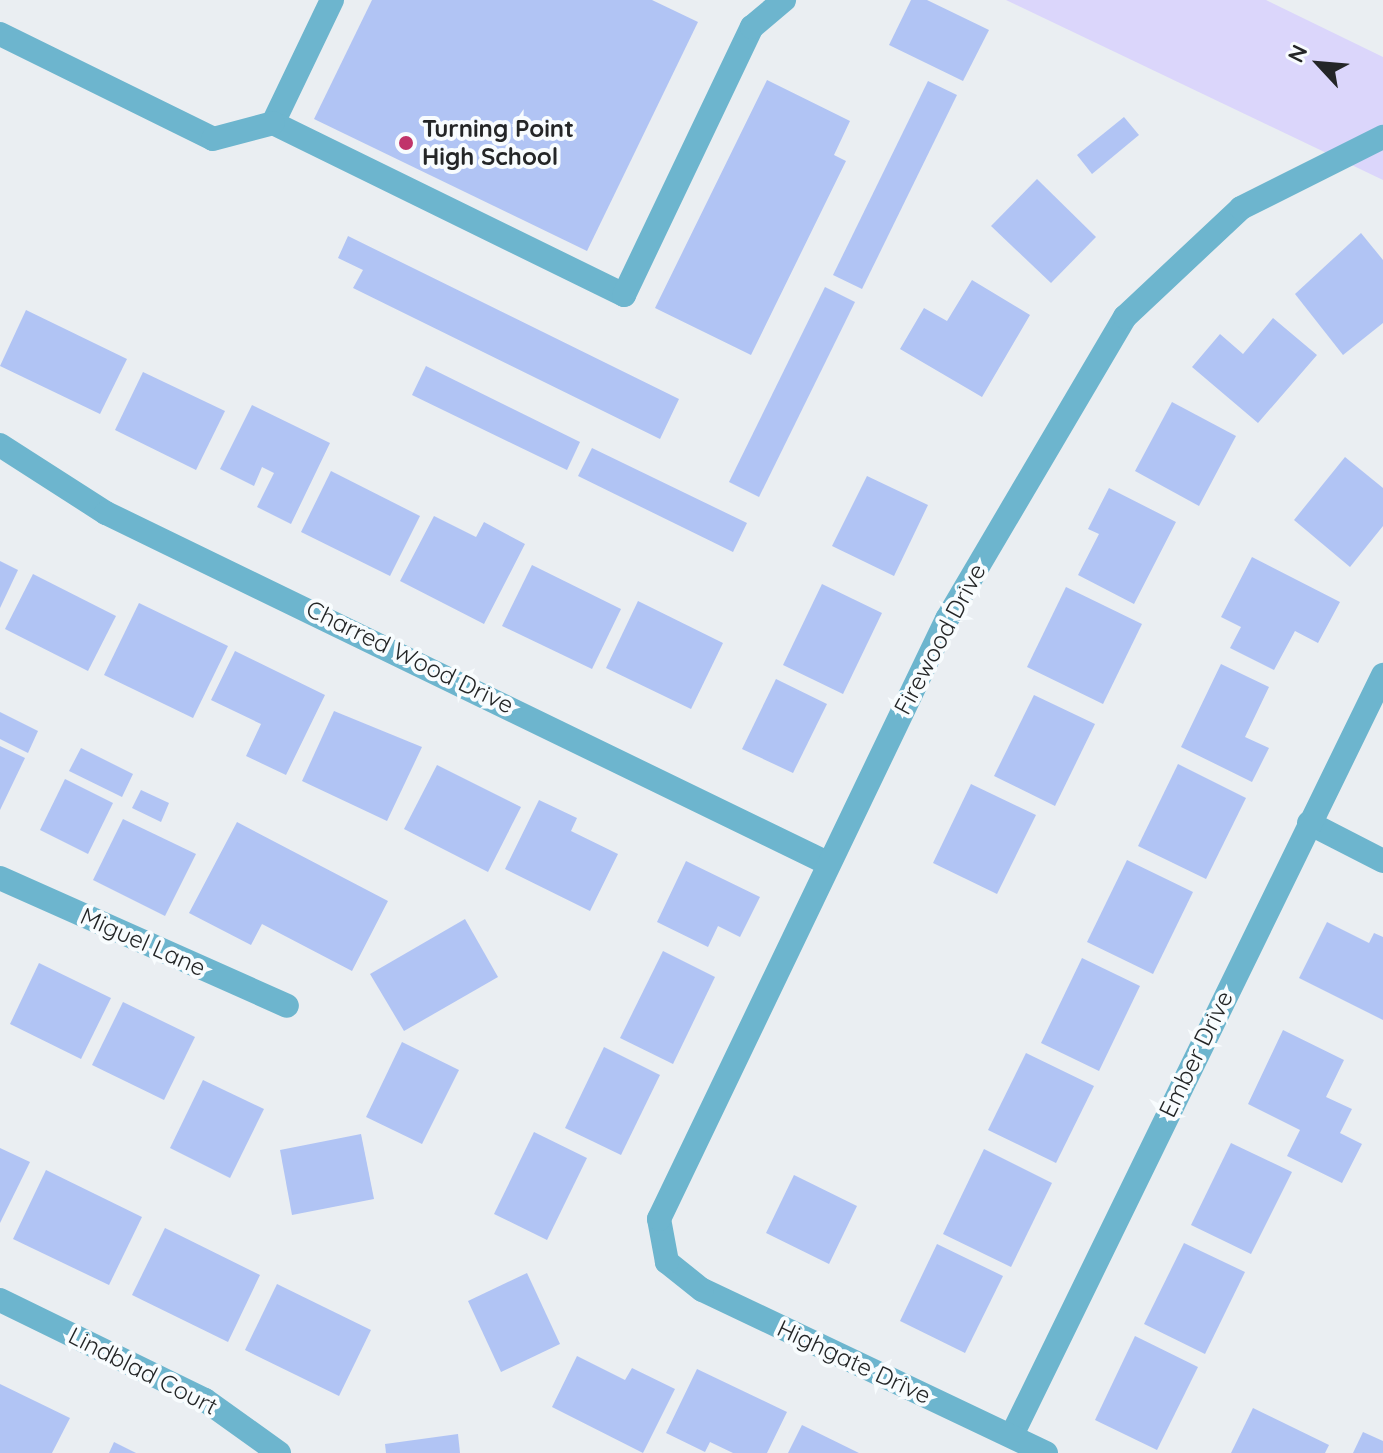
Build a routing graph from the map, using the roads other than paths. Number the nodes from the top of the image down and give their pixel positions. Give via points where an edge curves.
1 (332, 0) edge
2 (784, 0) edge
3 (0, 34) edge
4 (273, 123) junction
5 (1383, 137) edge
6 (0, 445) edge
7 (1383, 675) edge
8 (1309, 823) junction
9 (1383, 861) edge
10 (825, 862) junction
11 (1, 879) edge
12 (287, 1006) dead end
13 (667, 1262) joint
14 (0, 1300) edge
15 (1012, 1435) junction
16 (279, 1453) edge
17 (1046, 1453) edge

1 - 4 street
2 - 4 street via 752,27 624,295
3 - 4 street via 213,139
5 - 10 street, Firewood Drive via 1241,208 1125,317 947,619
6 - 10 street, Charred Wood Drive via 106,513
7 - 8 street, Ember Drive
8 - 9 street
8 - 15 street, Ember Drive
10 - 13 street, Firewood Drive via 765,1008 659,1219
11 - 12 street, Miguel Lane
13 - 15 street, Highgate Drive via 702,1290
14 - 16 street, Lindblad Court via 205,1400
15 - 17 street, Highgate Drive

